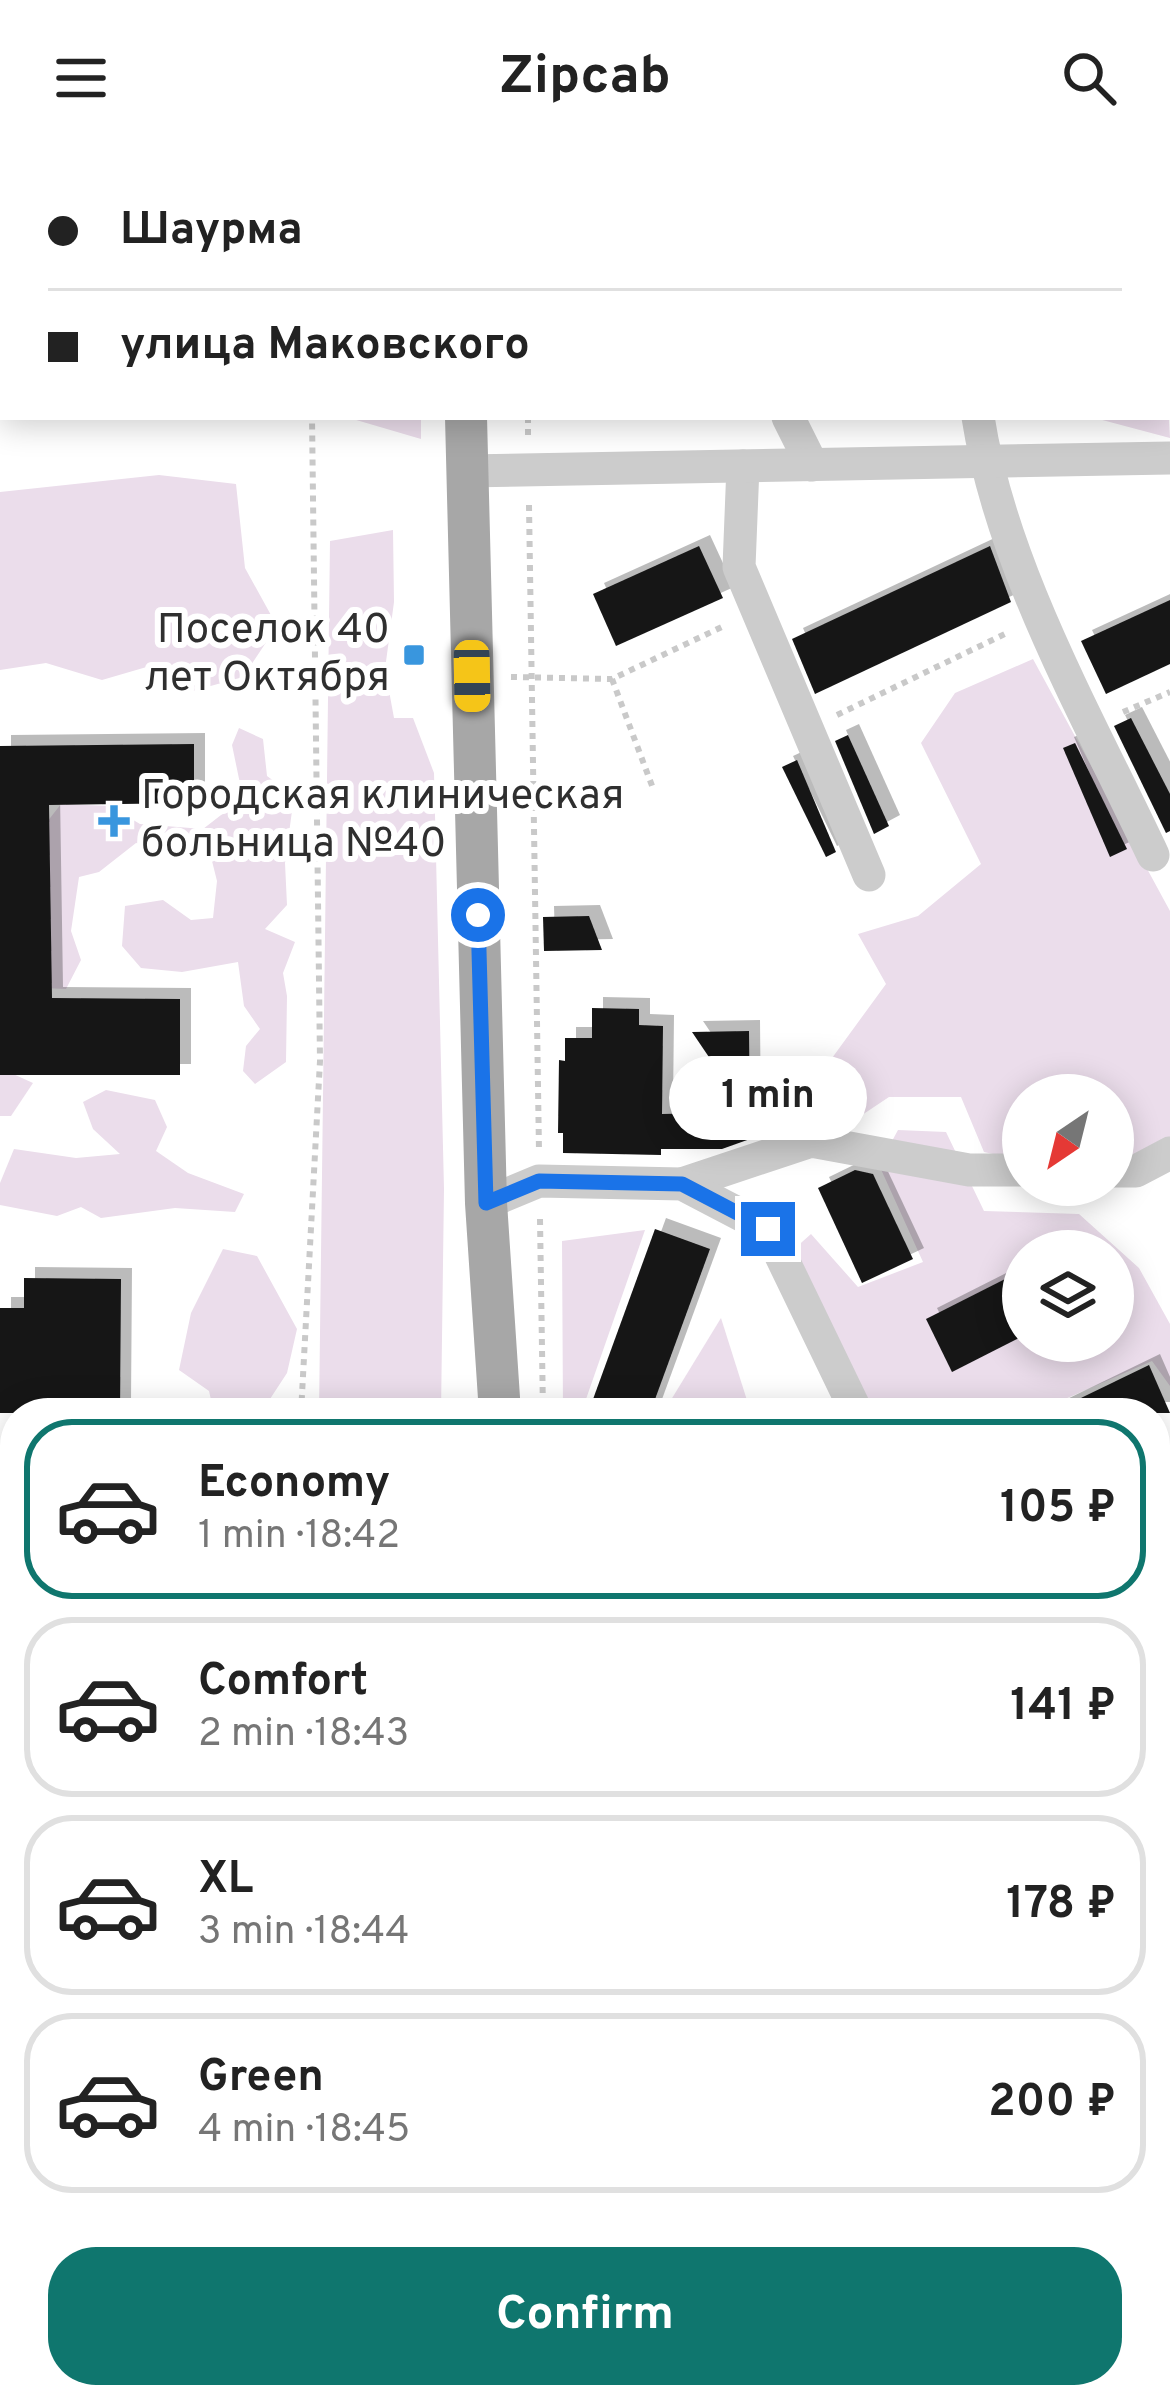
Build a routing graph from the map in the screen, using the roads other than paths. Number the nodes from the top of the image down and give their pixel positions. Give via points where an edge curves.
1 (466, 420) edge
2 (790, 420) edge
3 (978, 420) edge
4 (1170, 458) edge
5 (985, 461) junction
6 (812, 465) junction
7 (743, 466) junction
8 (466, 471) junction
9 (1154, 855) dead end
10 (869, 874) dead end
11 (1170, 1153) edge
12 (1002, 1171) edge
13 (1134, 1171) edge
14 (682, 1184) junction
15 (486, 1203) junction
16 (499, 1398) edge
17 (850, 1398) edge

1 - 8 main road
2 - 6 street
3 - 5 street
4 - 5 street
5 - 6 street
5 - 9 street via 1040,617
6 - 7 street
7 - 8 street
7 - 10 street via 739,567
8 - 15 main road
11 - 13 street
12 - 14 street via 812,1142
14 - 15 street via 539,1181
14 - 17 street via 768,1229
15 - 16 main road

